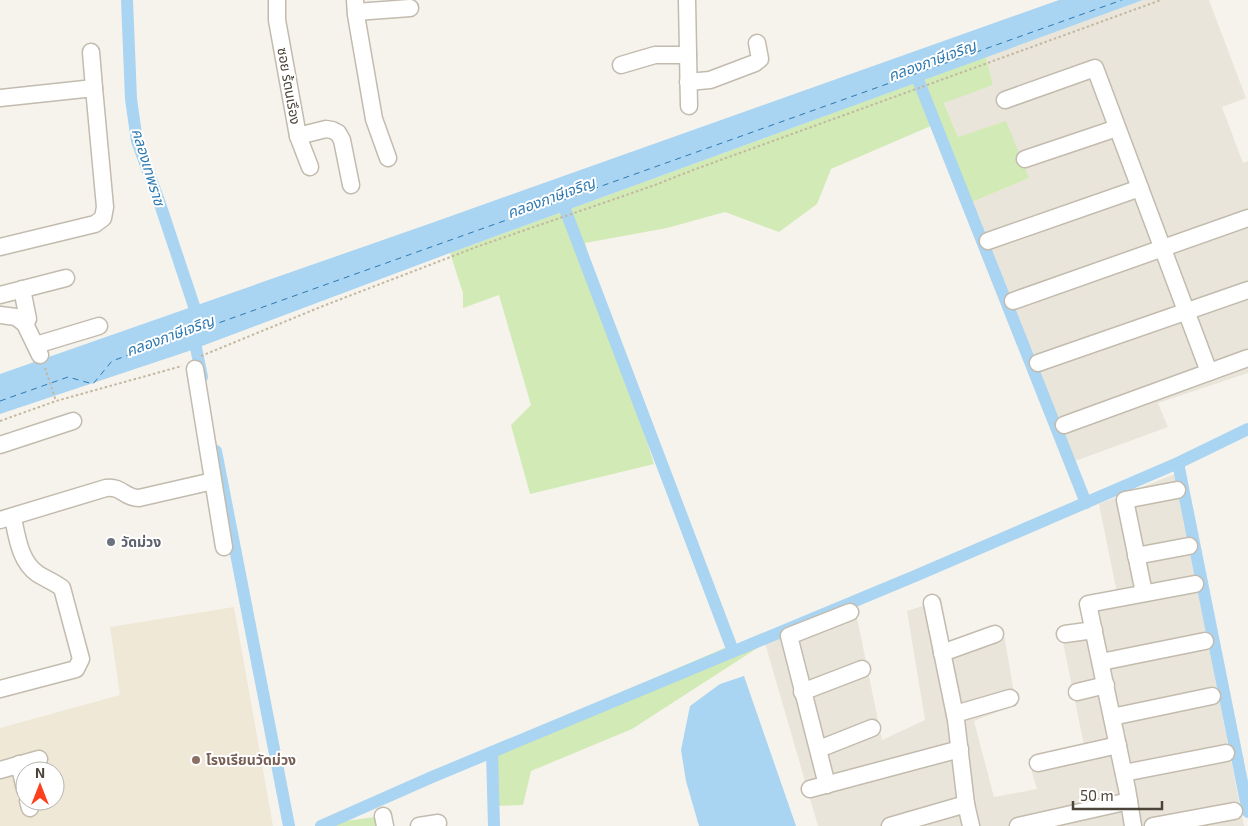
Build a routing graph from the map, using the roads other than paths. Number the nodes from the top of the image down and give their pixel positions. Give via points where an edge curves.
1 (277, 0) edge
2 (687, 0) edge
3 (356, 6) edge
4 (410, 8) dead end
5 (757, 43) dead end
6 (91, 52) dead end
7 (688, 55) junction
8 (621, 64) dead end
9 (688, 82) junction
10 (94, 88) junction
11 (0, 98) edge
12 (1005, 100) dead end
13 (689, 106) dead end
14 (1118, 128) junction
15 (298, 136) junction
16 (388, 158) dead end
17 (1025, 159) dead end
18 (310, 167) dead end
19 (352, 185) dead end
20 (1140, 188) junction
21 (1248, 218) edge
22 (988, 241) dead end
23 (0, 247) edge
24 (1163, 249) junction
25 (66, 278) dead end
26 (22, 290) junction
27 (1248, 290) edge
28 (0, 295) edge
29 (1013, 301) dead end
30 (1186, 311) junction
31 (0, 315) edge
32 (25, 324) junction
33 (98, 326) dead end
34 (1248, 358) edge
35 (1038, 363) dead end
36 (192, 367) road end
37 (1209, 372) junction
38 (73, 421) dead end
39 (1064, 425) dead end
40 (0, 445) edge
41 (213, 481) junction
42 (1177, 490) dead end
43 (6, 519) edge
44 (1189, 546) dead end
45 (224, 547) dead end
46 (1136, 556) junction
47 (1195, 584) dead end
48 (1144, 593) junction
49 (932, 603) dead end
50 (850, 612) dead end
51 (1094, 630) junction
52 (995, 634) dead end
53 (1065, 634) dead end
54 (1204, 641) dead end
55 (942, 653) junction
56 (1101, 662) junction
57 (862, 669) dead end
58 (1106, 685) junction
59 (0, 689) edge
60 (802, 692) junction
61 (1076, 692) dead end
62 (1212, 696) dead end
63 (1010, 698) dead end
64 (955, 714) junction
65 (1112, 717) junction
66 (872, 728) dead end
67 (1118, 745) junction
68 (818, 749) junction
69 (960, 749) junction
70 (1226, 753) dead end
71 (39, 759) dead end
72 (31, 761) edge
73 (1038, 763) dead end
74 (15, 765) edge
75 (0, 770) edge
76 (1124, 773) junction
77 (827, 784) junction
78 (810, 790) dead end
79 (1129, 800) junction
80 (966, 804) junction
81 (1234, 811) dead end
82 (438, 823) dead end
83 (419, 826) edge
84 (890, 826) edge
85 (971, 826) edge
86 (1018, 826) edge
87 (1133, 826) edge
88 (1153, 826) edge

1 - 15 street, ซอย ร้ตนเรึอง via 277,20
2 - 7 street
3 - 4 street
3 - 16 street via 374,119
5 - 9 street via 760,59 755,63 710,80
6 - 10 street
7 - 8 street via 655,55
7 - 9 street
9 - 13 street
10 - 11 street
10 - 23 street via 106,208 103,218 96,224
12 - 14 street via 1095,68
14 - 17 street
14 - 20 street
15 - 18 street
15 - 19 street, ซอย ร้ตนเรึอง via 326,130 338,133
20 - 22 street
20 - 24 street
21 - 24 street
24 - 29 street
24 - 30 street
25 - 26 street
26 - 28 street
26 - 32 street via 28,319
27 - 30 street
30 - 35 street
30 - 37 street
31 - 32 street via 16,317
32 - 33 street via 38,350
34 - 37 street
36 - 41 street
37 - 39 street
38 - 40 street
41 - 43 street via 140,498 128,496 119,489 106,488
41 - 45 street
42 - 46 street via 1125,500
43 - 59 street via 25,559 36,573 62,588 81,659 76,669
44 - 46 street
46 - 48 street
47 - 48 street
48 - 51 street via 1088,604
49 - 55 street
50 - 60 street via 789,636
51 - 53 street
51 - 56 street
52 - 55 street
54 - 56 street
55 - 64 street
56 - 58 street
57 - 60 street
58 - 61 street
58 - 65 street
60 - 68 street
62 - 65 street
63 - 64 street
64 - 69 street
65 - 67 street
66 - 68 street
67 - 73 street
67 - 76 street
68 - 77 street
69 - 77 street
69 - 80 street
70 - 76 street
71 - 72 street
74 - 75 street
76 - 79 street
77 - 78 street
79 - 86 street
79 - 87 street
80 - 84 street
80 - 85 street
81 - 88 street
82 - 83 street

